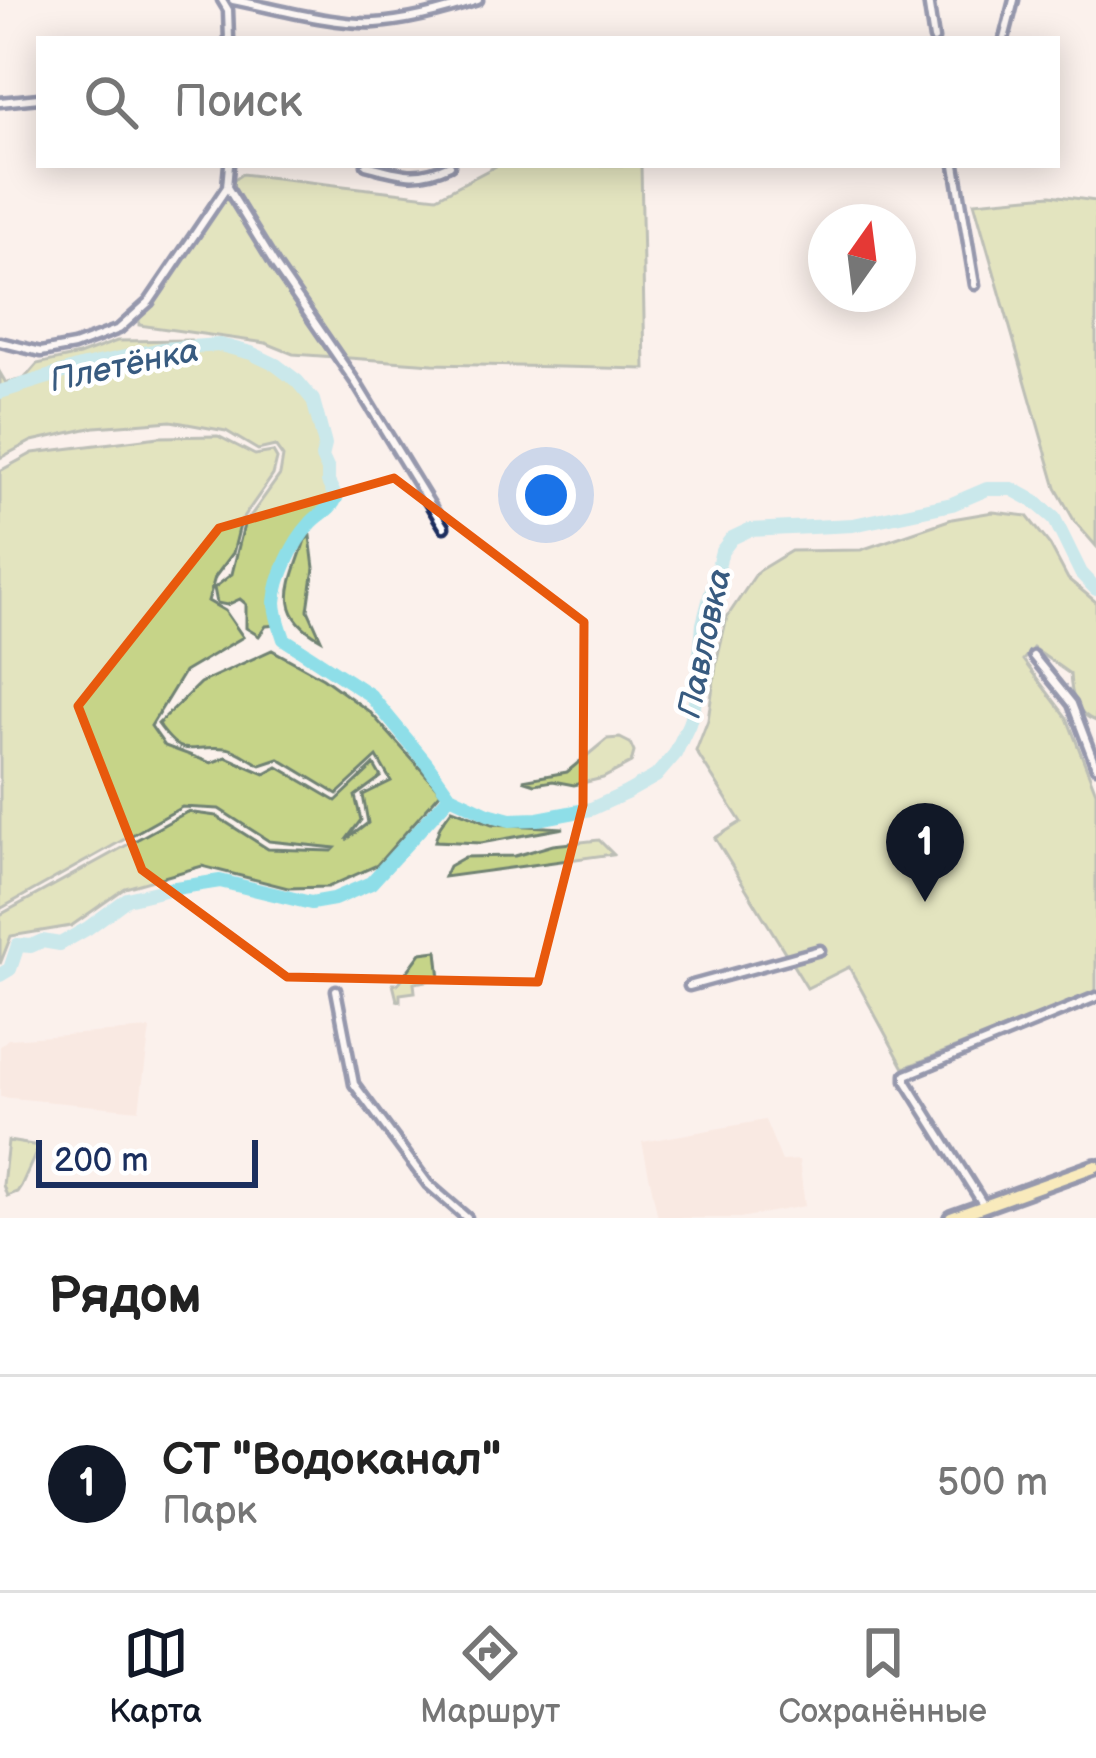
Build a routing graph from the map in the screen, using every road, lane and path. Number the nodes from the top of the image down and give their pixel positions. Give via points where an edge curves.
1 (222, 0) edge
2 (233, 0) edge
3 (478, 0) edge
4 (928, 0) edge
5 (1014, 0) edge
6 (230, 36) edge
7 (934, 36) edge
8 (1005, 36) edge
9 (36, 98) edge
10 (0, 102) edge
11 (229, 168) edge
12 (378, 168) edge
13 (442, 168) edge
14 (955, 168) edge
15 (227, 187) junction
16 (974, 285) dead end
17 (0, 342) edge
18 (444, 527) dead end
19 (1034, 656) dead end
20 (1096, 767) edge
21 (820, 950) dead end
22 (689, 986) dead end
23 (336, 990) dead end
24 (1096, 998) edge
25 (1096, 1166) edge
26 (984, 1207) junction
27 (467, 1218) edge
28 (951, 1218) edge

1 - 6 street
2 - 3 street via 374,23
4 - 7 street
5 - 8 street
9 - 10 street
11 - 15 street
12 - 13 street via 411,176
14 - 16 street
15 - 17 street via 149,302 118,329 41,352
15 - 18 street
19 - 20 street via 1072,704
21 - 22 street
23 - 27 street via 354,1084 428,1184
24 - 26 street via 906,1075
25 - 26 main road
26 - 28 main road

